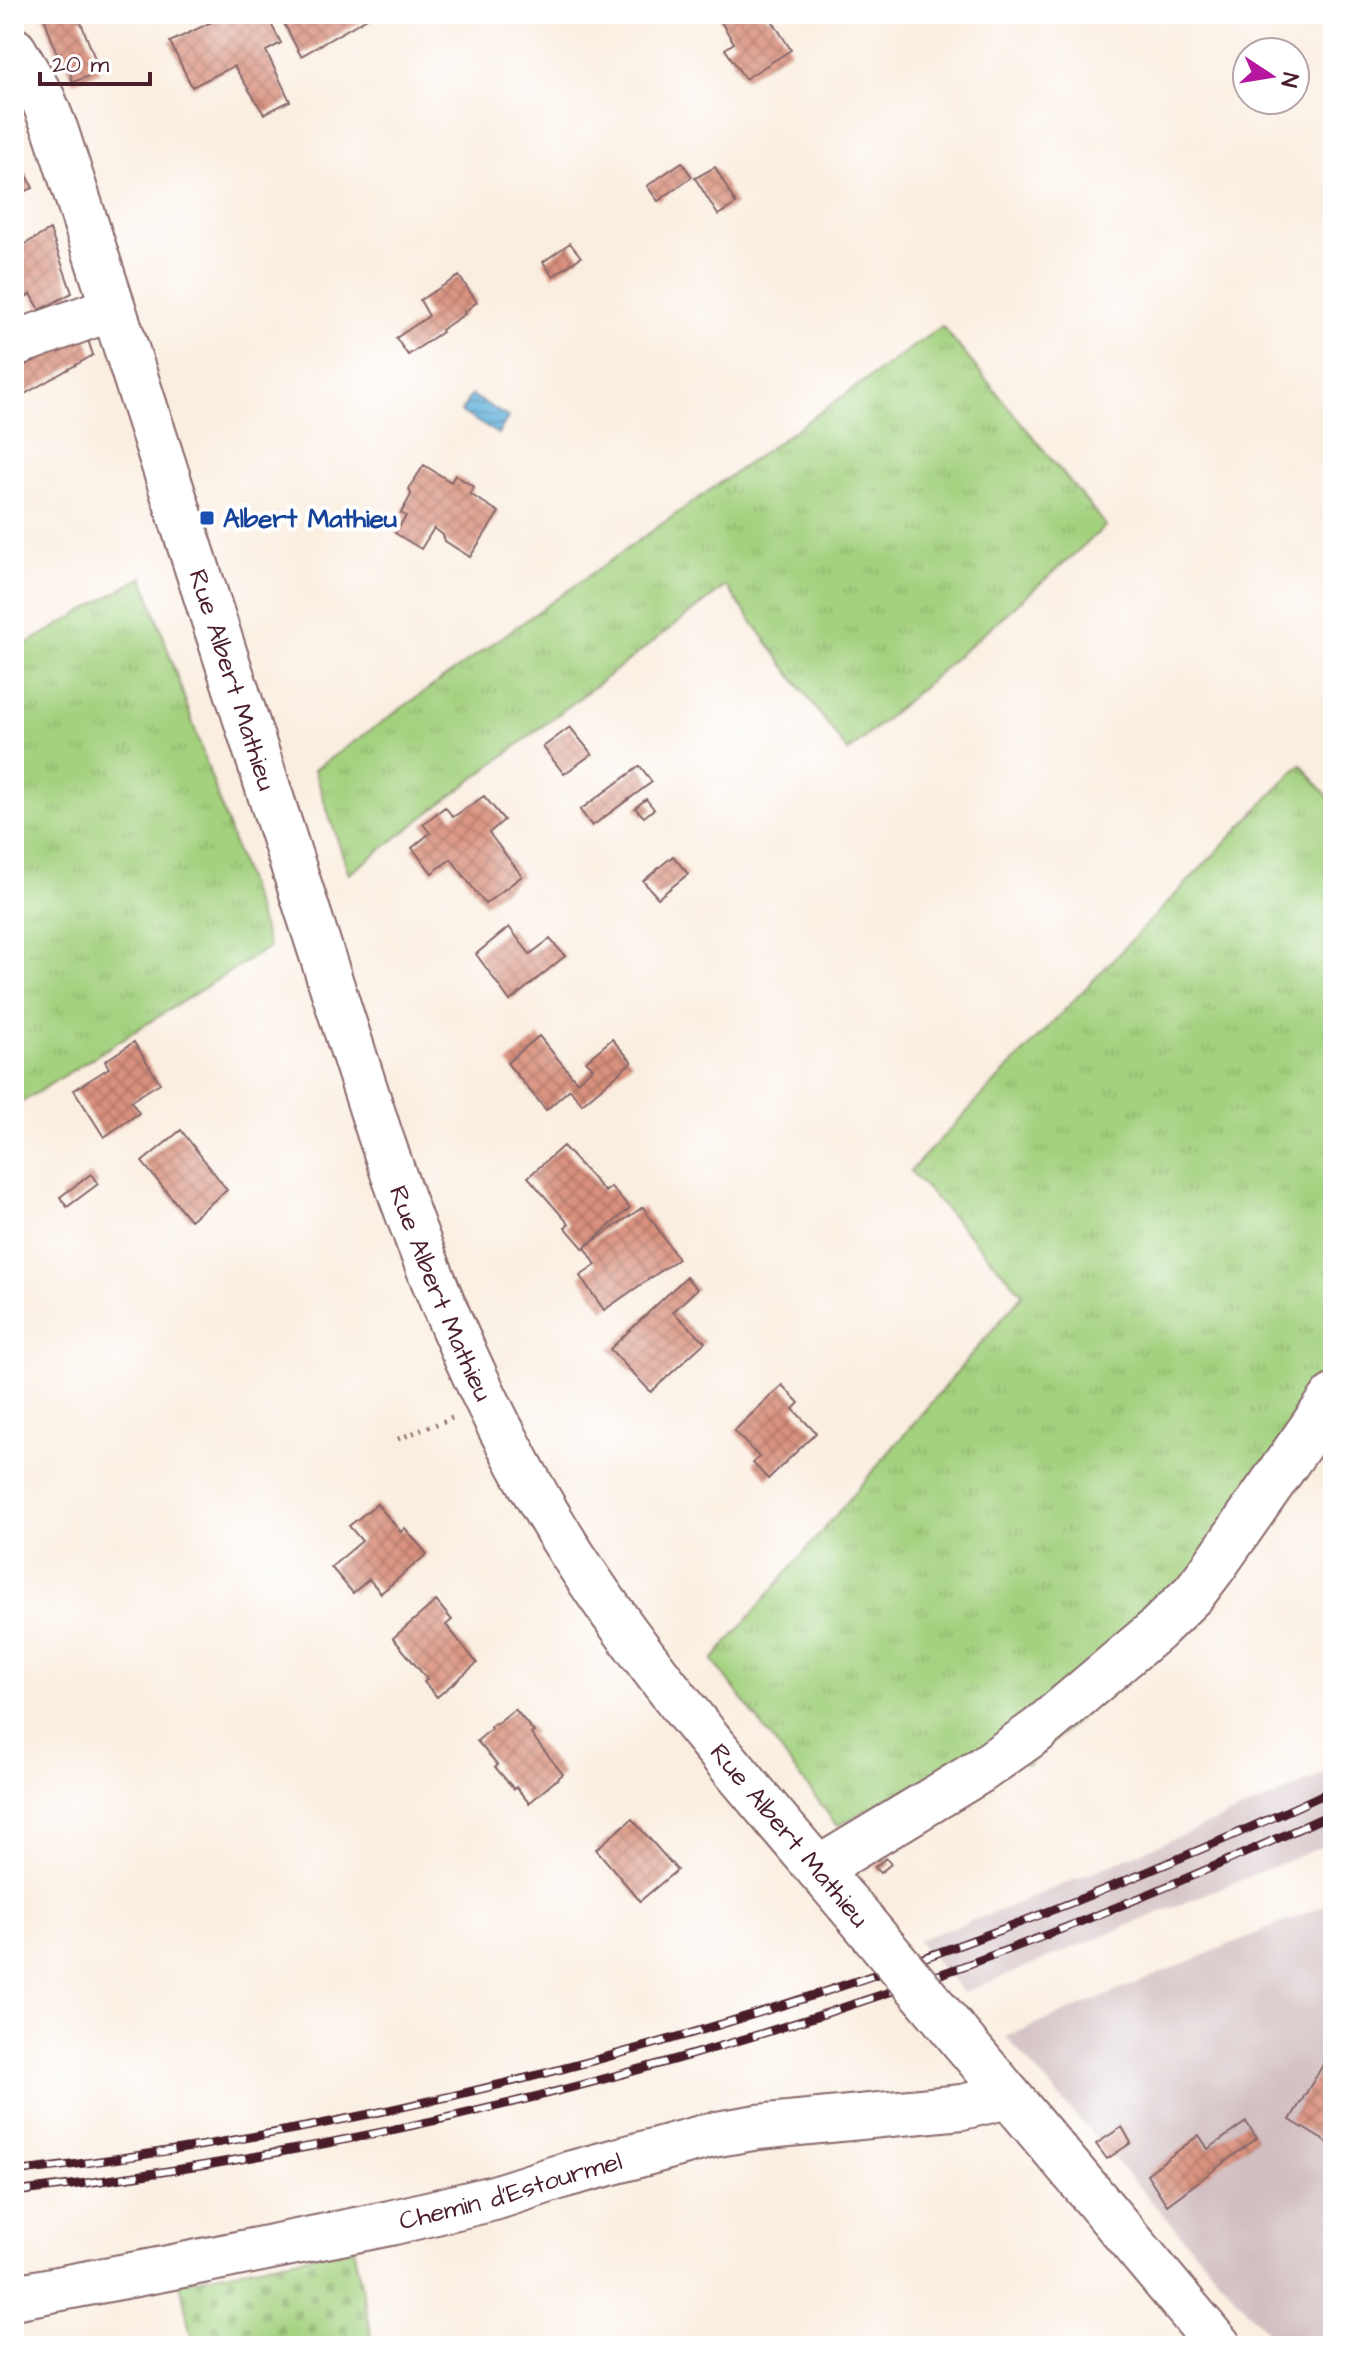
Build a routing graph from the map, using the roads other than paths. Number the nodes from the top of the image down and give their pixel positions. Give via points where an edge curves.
1 (14, 50) edge
2 (113, 308) junction
3 (14, 344) edge
4 (1333, 1397) edge
5 (818, 1869) junction
6 (1009, 2096) junction
7 (14, 2297) edge
8 (1219, 2346) edge

1 - 2 street, Rue Albert Mathieu via 56,131
2 - 3 street
2 - 5 street, Rue Albert Mathieu via 385,1150 429,1274 487,1404 594,1587 685,1708
4 - 5 street via 1194,1593 1155,1631 1007,1753
5 - 6 street, Rue Albert Mathieu, bridge
6 - 7 street, Chemin d'Estourmel via 962,2107 712,2135 390,2223
6 - 8 street, Rue Albert Mathieu

